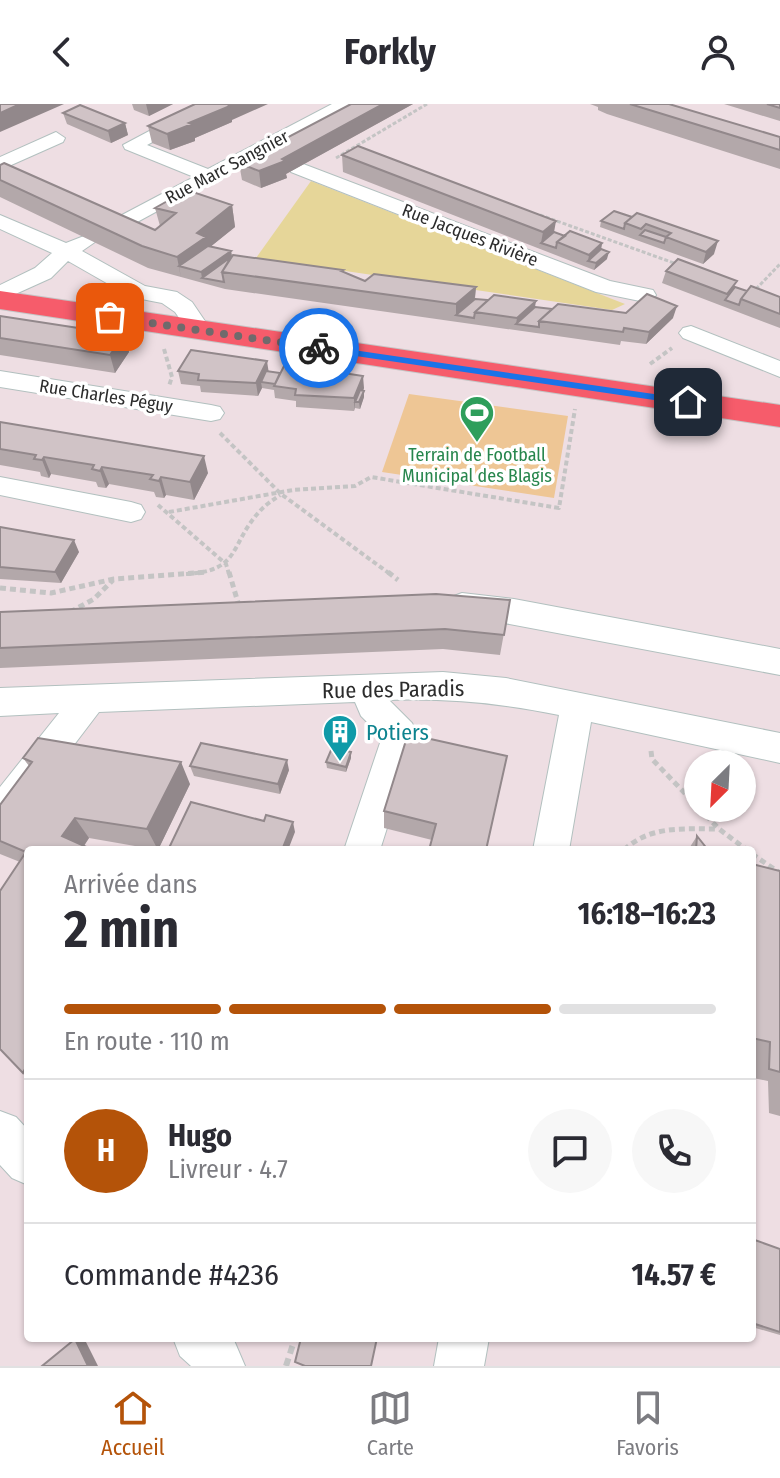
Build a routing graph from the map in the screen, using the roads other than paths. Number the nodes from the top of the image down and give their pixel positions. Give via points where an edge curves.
1 (214, 104) edge
2 (345, 104) edge
3 (56, 138) dead end
4 (256, 152) junction
5 (0, 164) edge
6 (209, 176) junction
7 (0, 221) edge
8 (110, 229) edge
9 (90, 239) edge
10 (66, 251) junction
11 (0, 294) edge
12 (645, 295) edge
13 (0, 300) edge
14 (199, 330) junction
15 (691, 333) dead end
16 (780, 370) edge
17 (0, 379) edge
18 (211, 413) road end
19 (780, 416) edge
20 (0, 486) edge
21 (120, 510) road end
22 (426, 602) edge
23 (780, 662) edge
24 (368, 688) junction
25 (90, 699) junction
26 (0, 702) edge
27 (577, 706) junction
28 (780, 748) edge
29 (0, 814) edge
30 (363, 846) edge
31 (555, 846) edge
32 (0, 1133) edge
33 (24, 1158) edge
34 (202, 1342) edge
35 (463, 1342) edge
36 (220, 1366) edge
37 (459, 1366) edge

1 - 6 street via 132,145
2 - 4 street, Rue Marc Sangnier
3 - 5 street
4 - 6 street, Rue Marc Sangnier
4 - 12 street, Rue Jacques Rivière via 604,287
6 - 8 street, Rue Marc Sangnier
7 - 10 street
9 - 10 street
10 - 11 street via 43,273
10 - 14 street via 139,292 169,297 184,307
13 - 14 main road
14 - 19 main road
15 - 16 street
17 - 18 street, Rue Charles Péguy
20 - 21 street
22 - 23 street via 514,611
24 - 25 street, Rue des Paradis
24 - 27 street, Rue des Paradis via 443,685
24 - 30 street via 373,706 400,733
25 - 26 street, Rue des Paradis
25 - 29 street
27 - 28 street, Rue des Paradis
27 - 31 street
32 - 33 street
34 - 36 street
35 - 37 street

